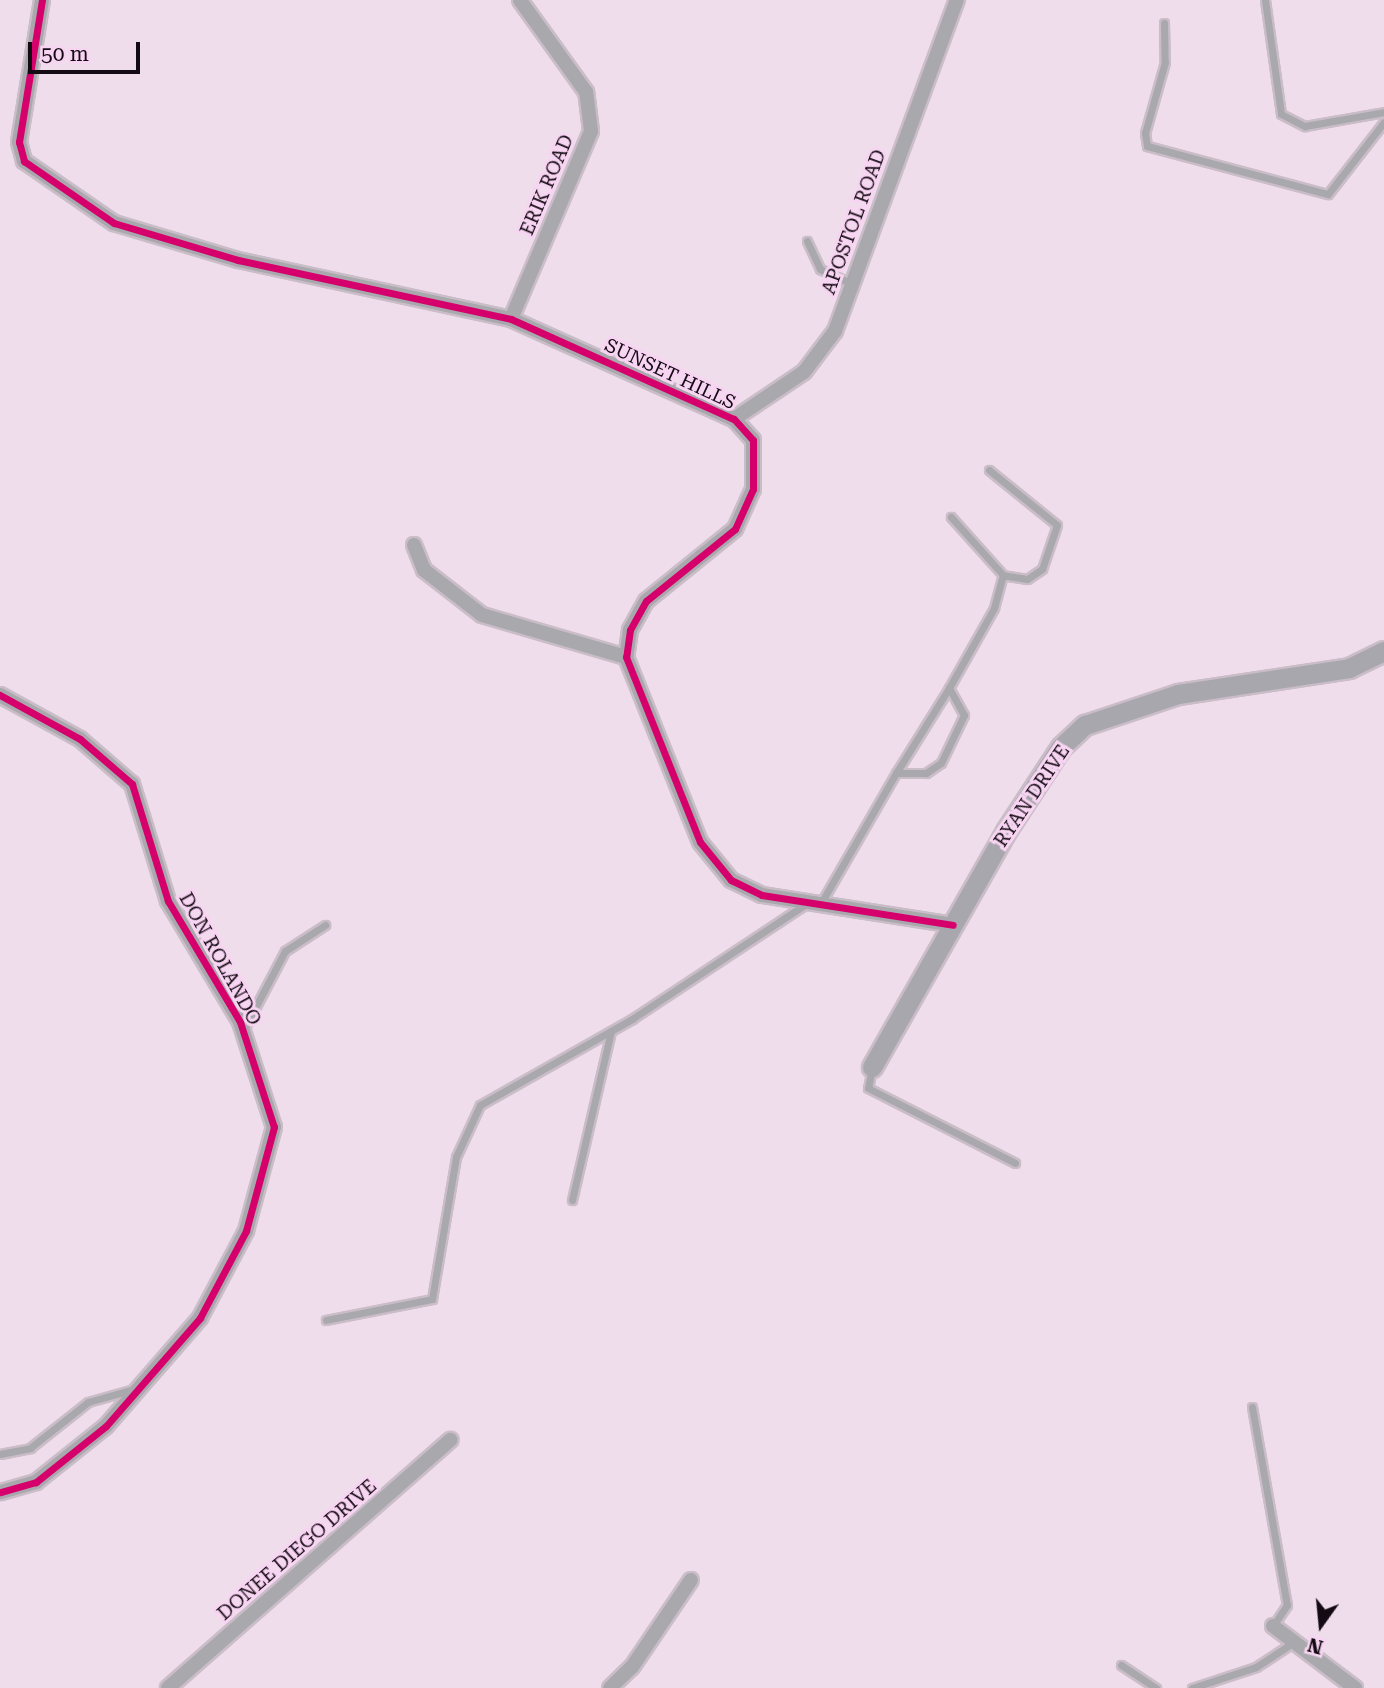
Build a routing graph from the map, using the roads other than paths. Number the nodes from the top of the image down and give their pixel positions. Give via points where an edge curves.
1 (42, 0) edge
2 (520, 0) edge
3 (957, 0) edge
4 (1265, 0) edge
5 (1164, 23) dead end
6 (1384, 112) edge
7 (1384, 122) edge
8 (807, 241) dead end
9 (852, 284) junction
10 (511, 319) junction
11 (734, 419) junction
12 (989, 470) dead end
13 (951, 516) dead end
14 (414, 545) dead end
15 (1003, 575) junction
16 (1384, 651) edge
17 (626, 657) junction
18 (949, 688) junction
19 (0, 695) edge
20 (896, 773) junction
21 (815, 902) junction
22 (325, 925) dead end
23 (953, 925) junction
24 (244, 1030) junction
25 (611, 1031) junction
26 (872, 1068) joint
27 (1015, 1163) dead end
28 (572, 1200) dead end
29 (326, 1320) dead end
30 (142, 1387) junction
31 (1252, 1407) dead end
32 (450, 1440) dead end
33 (0, 1454) edge
34 (0, 1492) edge
35 (691, 1580) dead end
36 (1273, 1626) joint
37 (1294, 1642) junction
38 (1121, 1665) dead end
39 (168, 1688) edge
40 (610, 1688) edge
41 (1156, 1688) edge
42 (1192, 1688) edge
43 (1355, 1688) edge

1 - 10 street, SUNSET HILLS via 19,142 24,161 40,175 135,233
2 - 10 street, ERIK ROAD via 586,92 591,131
3 - 9 street, APOSTOL ROAD
4 - 6 lane via 1281,114 1305,126
5 - 7 lane via 1165,62 1145,133 1147,146 1328,194
8 - 9 lane via 821,269
9 - 11 street, APOSTOL ROAD via 820,354
10 - 11 street, SUNSET HILLS
11 - 17 street, SUNSET HILLS via 753,440 753,489 735,529 646,601 630,630
12 - 15 lane via 1057,525 1042,569 1027,579
13 - 15 lane
14 - 17 street via 424,570 482,615
15 - 18 lane via 994,608
16 - 23 street, RYAN DRIVE via 1349,668 1178,694 1086,725 1054,758
17 - 21 street via 711,858 731,880 762,895
18 - 20 lane
18 - 20 lane via 964,715 941,763 926,774
19 - 24 street, DON ROLANDO via 90,746 132,784 168,901
20 - 21 lane
21 - 23 street
21 - 25 lane
22 - 24 lane via 285,951
23 - 26 street, RYAN DRIVE
24 - 30 street, DON ROLANDO via 273,1110 267,1170 221,1285
25 - 28 lane
25 - 29 lane via 480,1105 456,1157 432,1299
26 - 27 lane via 868,1088
30 - 33 lane via 132,1384 88,1402 30,1448
30 - 34 street, DON ROLANDO via 36,1482
31 - 36 lane via 1287,1605
32 - 39 street, DONEE DIEGO DRIVE
35 - 40 street via 632,1667
36 - 37 street
37 - 42 lane via 1256,1667
37 - 43 street
38 - 41 lane

